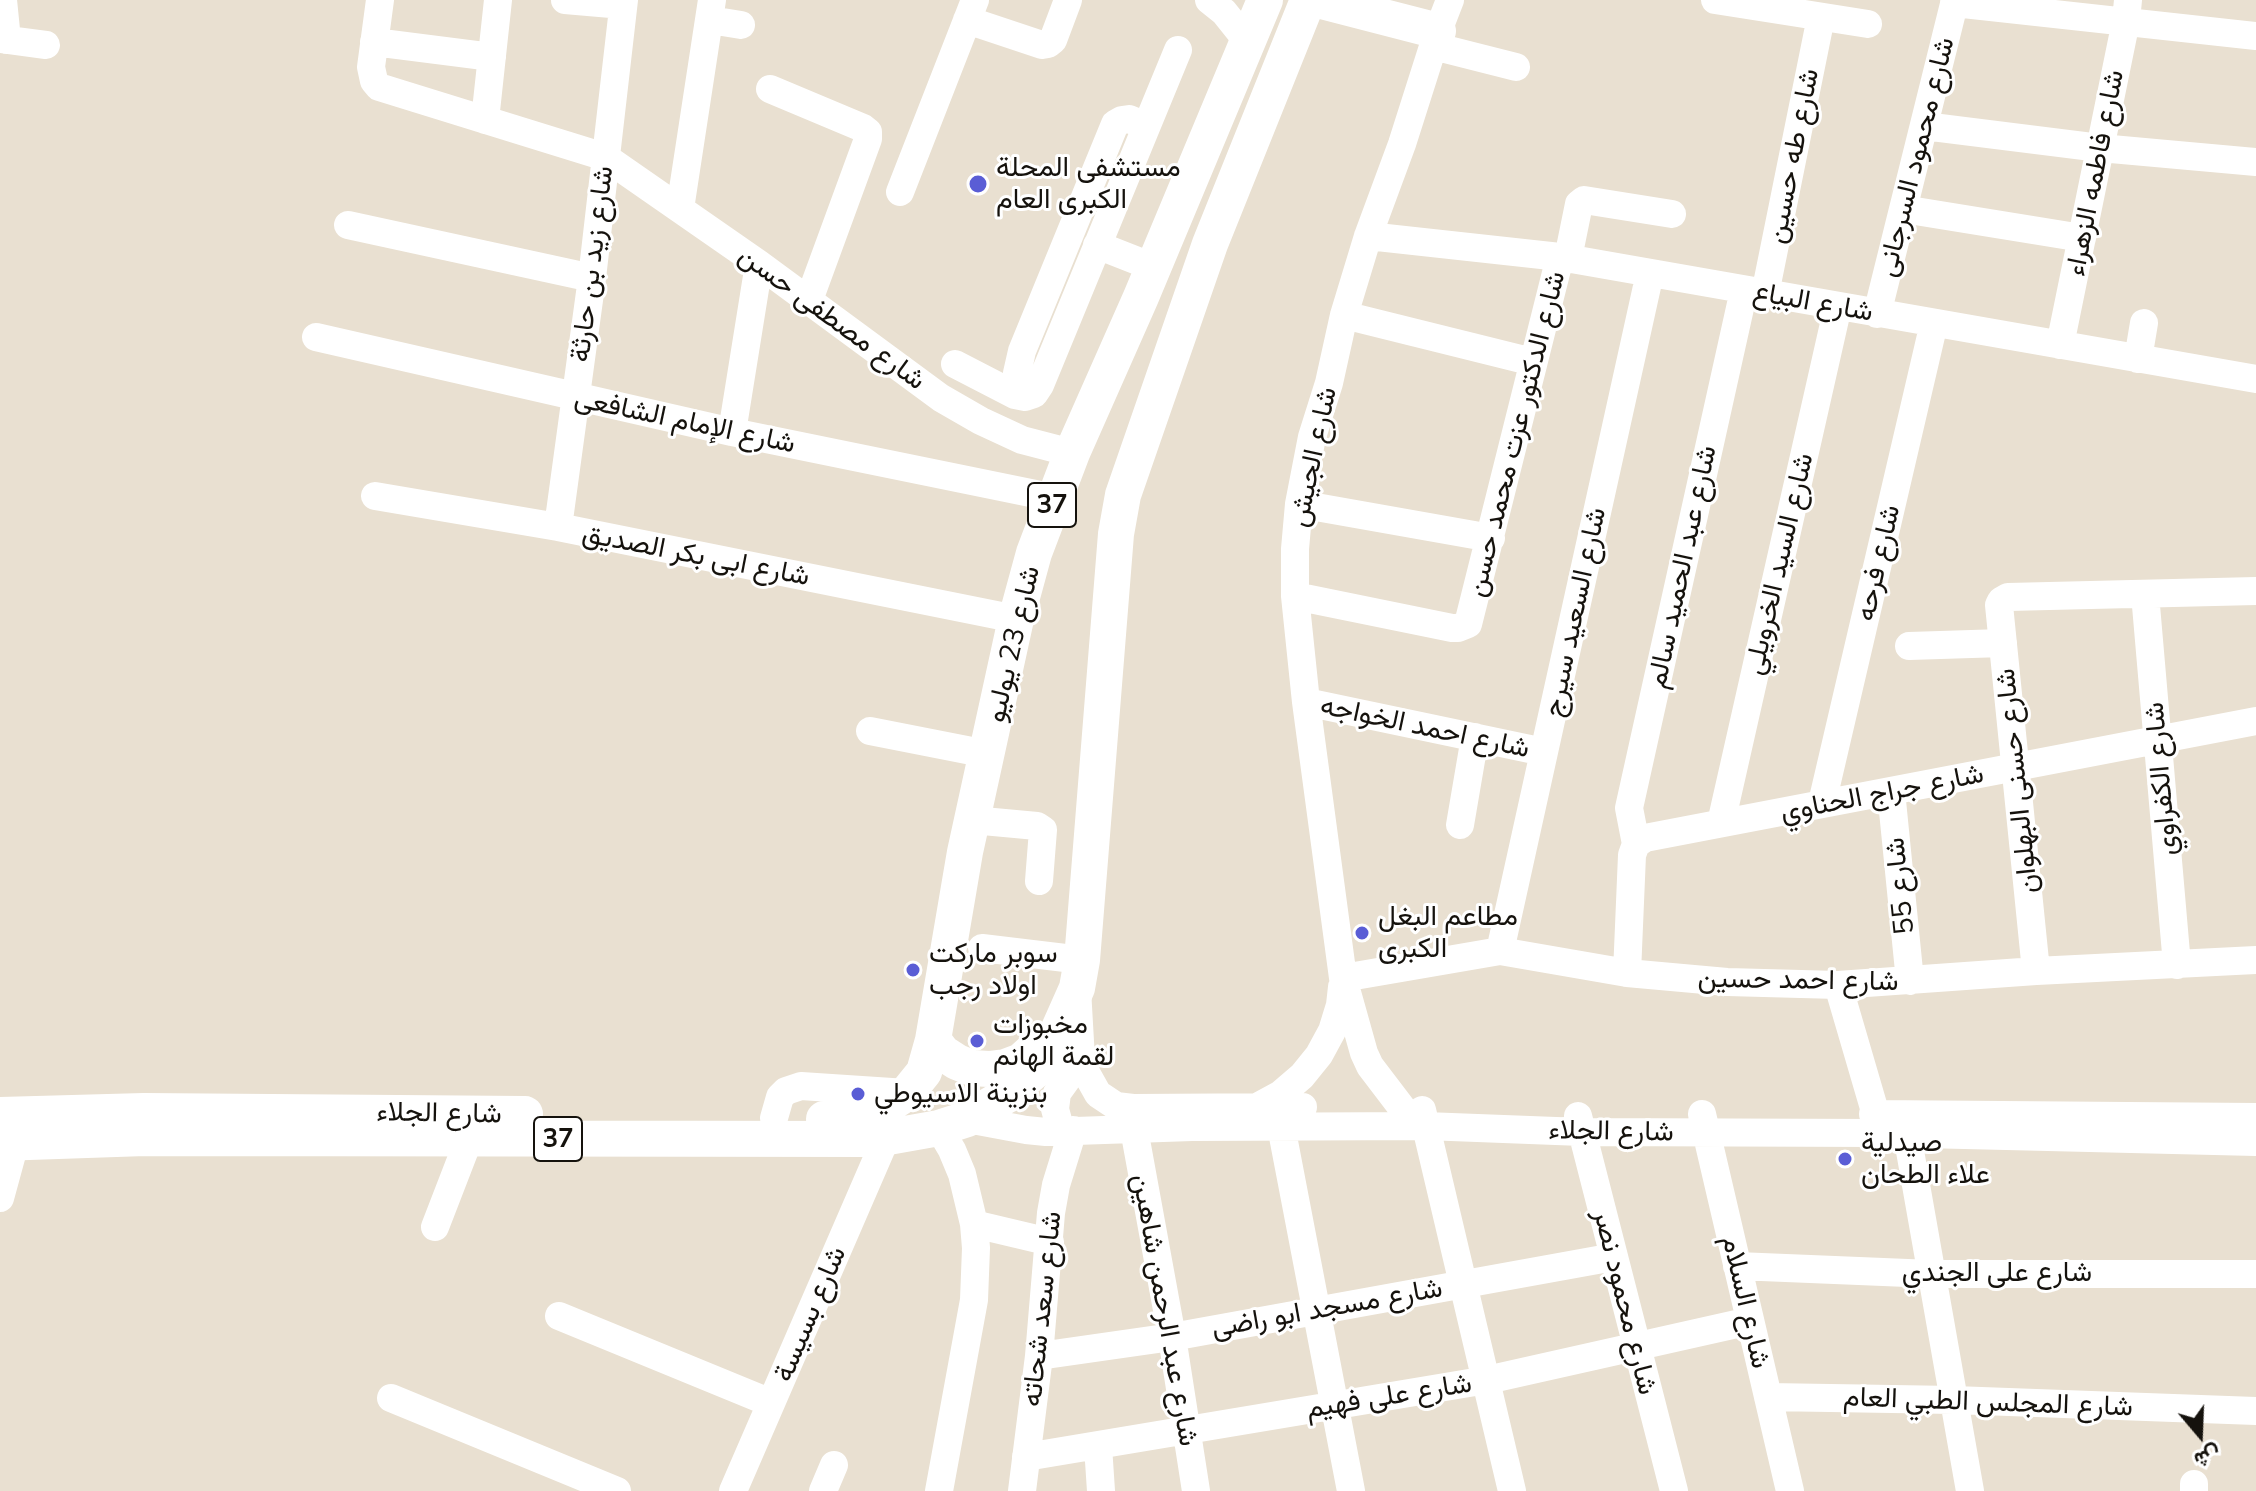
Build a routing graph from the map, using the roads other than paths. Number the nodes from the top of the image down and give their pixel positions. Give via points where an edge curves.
1 (3, 0) edge
2 (380, 0) edge
3 (498, 0) edge
4 (565, 0) edge
5 (1068, 0) edge
6 (1209, 0) edge
7 (1265, 0) edge
8 (1308, 0) edge
9 (1318, 0) edge
10 (1715, 0) edge
11 (1954, 2) edge
12 (624, 3) edge
13 (711, 10) edge
14 (971, 10) edge
15 (2127, 10) edge
16 (1821, 17) junction
17 (1868, 24) dead end
18 (741, 25) dead end
19 (1440, 26) edge
20 (2256, 36) edge
21 (3, 40) edge
22 (374, 42) junction
23 (1248, 42) junction
24 (46, 45) dead end
25 (1178, 50) dead end
26 (492, 57) junction
27 (1516, 67) dead end
28 (770, 89) dead end
29 (485, 120) junction
30 (1146, 126) junction
31 (1924, 126) junction
32 (2100, 148) junction
33 (605, 157) junction
34 (2256, 162) edge
35 (1091, 183) junction
36 (900, 192) dead end
37 (1119, 194) junction
38 (680, 209) junction
39 (1903, 209) junction
40 (1672, 214) dead end
41 (348, 225) dead end
42 (1167, 231) junction
43 (1368, 236) junction
44 (2082, 238) junction
45 (1210, 244) junction
46 (1063, 252) junction
47 (1094, 254) junction
48 (1564, 258) junction
49 (759, 264) junction
50 (1650, 273) junction
51 (592, 278) junction
52 (1147, 282) junction
53 (1754, 292) junction
54 (809, 300) junction
55 (1838, 306) junction
56 (1877, 314) junction
57 (1344, 315) junction
58 (1185, 316) junction
59 (1934, 323) junction
60 (2144, 323) dead end
61 (316, 337) dead end
62 (2060, 345) junction
63 (2138, 359) junction
64 (1533, 362) junction
65 (955, 364) dead end
66 (2256, 379) edge
67 (1015, 395) junction
68 (575, 397) junction
69 (732, 432) junction
70 (1072, 453) junction
71 (375, 496) dead end
72 (1055, 498) junction
73 (1299, 504) junction
74 (558, 527) junction
75 (1491, 538) junction
76 (2256, 591) edge
77 (2145, 594) junction
78 (1295, 596) junction
79 (1016, 619) junction
80 (2003, 643) junction
81 (1909, 646) dead end
82 (1306, 702) junction
83 (2256, 721) edge
84 (870, 731) dead end
85 (1475, 737) junction
86 (2157, 741) junction
87 (1544, 752) junction
88 (987, 754) junction
89 (2015, 768) junction
90 (1891, 791) junction
91 (1822, 803) junction
92 (972, 820) junction
93 (1721, 823) junction
94 (1460, 825) dead end
95 (1636, 844) junction
96 (1039, 881) dead end
97 (982, 948) dead end
98 (1500, 951) junction
99 (2256, 960) edge
100 (2177, 965) junction
101 (2036, 971) junction
102 (1627, 973) junction
103 (1343, 978) junction
104 (1910, 981) junction
105 (1838, 985) junction
106 (1075, 988) junction
107 (933, 1040) junction
108 (1084, 1069) junction
109 (1257, 1107) junction
110 (1416, 1114) junction
111 (2256, 1117) edge
112 (1580, 1122) junction
113 (953, 1123) junction
114 (1704, 1123) junction
115 (433, 1126) junction
116 (1281, 1126) junction
117 (1888, 1127) junction
118 (1134, 1129) junction
119 (1068, 1130) junction
120 (5, 1133) edge
121 (886, 1138) junction
122 (469, 1139) junction
123 (2256, 1142) edge
124 (0, 1198) edge
125 (974, 1224) junction
126 (435, 1227) dead end
127 (1050, 1242) junction
128 (1614, 1257) junction
129 (1737, 1266) junction
130 (1932, 1274) junction
131 (2256, 1274) edge
132 (1464, 1283) junction
133 (1317, 1310) junction
134 (559, 1316) dead end
135 (1750, 1321) junction
136 (1172, 1337) junction
137 (1637, 1347) junction
138 (1039, 1356) junction
139 (1487, 1380) junction
140 (1768, 1397) junction
141 (391, 1398) dead end
142 (1954, 1400) junction
143 (771, 1403) junction
144 (1335, 1405) junction
145 (2256, 1411) edge
146 (1186, 1430) junction
147 (1098, 1446) junction
148 (1026, 1457) junction
149 (617, 1491) edge
150 (733, 1491) edge
151 (939, 1491) edge
152 (1022, 1491) edge
153 (1101, 1491) edge
154 (1196, 1491) edge
155 (1351, 1491) edge
156 (1512, 1491) edge
157 (1674, 1491) edge
158 (1790, 1491) edge
159 (1970, 1491) edge

1 - 21 street
2 - 22 street, شارع مصطفى حسن
3 - 26 street
4 - 12 street
5 - 14 street via 1053,40 1042,45
6 - 23 street
7 - 23 main road, شارع 23 يوليو / 37
8 - 45 main road, 37
9 - 19 main road
10 - 16 street
11 - 15 street
11 - 31 street, شارع محمود السرجانى
12 - 33 street, شارع زيد بن حارثة
13 - 18 street
13 - 38 street
14 - 36 street
15 - 20 street
15 - 32 street, شارع فاطمه الزهراء
16 - 17 street
16 - 53 street, شارع طه حسين
19 - 27 street
19 - 43 street, شارع الجيش
21 - 24 street
22 - 26 street
22 - 29 street, شارع مصطفى حسن via 371,74 379,87
23 - 42 main road, شارع 23 يوليو / 37
25 - 30 street
26 - 29 street
28 - 54 street via 868,132
29 - 33 street, شارع مصطفى حسن
30 - 35 street via 1129,119 1115,124
30 - 37 street
31 - 32 street
31 - 39 street, شارع محمود السرجانى
32 - 34 street
32 - 44 street, شارع فاطمه الزهراء
33 - 38 street, شارع مصطفى حسن
33 - 51 street, شارع زيد بن حارثة
35 - 37 street
35 - 46 street
37 - 47 street
38 - 49 street, شارع مصطفى حسن
39 - 44 street
39 - 56 street, شارع محمود السرجانى
40 - 48 street, شارع الدكتور عزت محمد حسن via 1584,200
41 - 51 street
42 - 45 main road via 1185,249
42 - 52 main road, شارع 23 يوليو / 37
43 - 48 street, شارع البياع
43 - 57 street, شارع الجيش
44 - 62 street, شارع فاطمه الزهراء
45 - 58 main road, 37
46 - 47 street
46 - 67 street via 1022,351
47 - 52 street
47 - 67 street via 1040,385 1034,394
48 - 50 street, شارع البياع
48 - 64 street, شارع الدكتور عزت محمد حسن
49 - 54 street, شارع مصطفى حسن
49 - 69 street
50 - 53 street, شارع البياع
50 - 87 street, شارع السعيد سيرج
51 - 68 street, شارع زيد بن حارثة
52 - 58 main road
52 - 70 main road, شارع 23 يوليو / 37
53 - 55 street, شارع البياع
53 - 95 street, شارع عبد الحميد سالم via 1629,808
54 - 70 street, شارع مصطفى حسن via 954,406 1022,440
55 - 56 street, شارع البياع
55 - 93 street, شارع السيد الخرويلي
56 - 59 street, شارع البياع
57 - 64 street
57 - 73 street, شارع الجيش
58 - 106 main road, 37 via 1119,514
59 - 62 street, شارع البياع
59 - 91 street, شارع فرحه
60 - 63 street
61 - 68 street, شارع الإمام الشافعى
62 - 63 street, شارع البياع
63 - 66 street, شارع البياع
64 - 75 street, شارع الدكتور عزت محمد حسن
65 - 67 street
68 - 69 street, شارع الإمام الشافعى
68 - 74 street, شارع زيد بن حارثة
69 - 72 street, شارع الإمام الشافعى
70 - 72 main road, شارع 23 يوليو / 37
71 - 74 street, شارع ابى بكر الصديق
72 - 79 main road, شارع 23 يوليو / 37
73 - 75 street
73 - 78 street, شارع الجيش
74 - 79 street, شارع ابى بكر الصديق
75 - 78 street, شارع الدكتور عزت محمد حسن via 1471,620 1458,628
76 - 77 street
77 - 80 street, شارع حسنى البهلوان via 2003,598
77 - 86 street, شارع الكفراوي
78 - 82 street, شارع الجيش
79 - 88 main road, شارع 23 يوليو / 37
80 - 81 street
80 - 89 street, شارع حسنى البهلوان
82 - 85 street, شارع احمد الخواجه
82 - 103 street, شارع الجيش
83 - 86 street, شارع جراج الحناوي
84 - 88 street
85 - 87 street, شارع احمد الخواجه
85 - 94 street
86 - 89 street, شارع جراج الحناوي
86 - 100 street, شارع الكفراوي
87 - 98 street, شارع السعيد سيرج
88 - 92 main road, شارع 23 يوليو / 37
89 - 90 street, شارع جراج الحناوي
89 - 101 street, شارع حسنى البهلوان
90 - 91 street, شارع جراج الحناوي
90 - 104 street, شارع 55
91 - 93 street, شارع جراج الحناوي
92 - 96 street via 1043,830
92 - 107 main road, شارع 23 يوليو / 37
93 - 95 street, شارع جراج الحناوي via 1655,835
95 - 102 street
97 - 106 street
98 - 102 street, شارع احمد حسين
98 - 103 street, شارع احمد حسين
99 - 100 street, شارع احمد حسين
100 - 101 street, شارع احمد حسين
101 - 104 street, شارع احمد حسين
102 - 105 street, شارع احمد حسين
103 - 109 street, شارع الجيش via 1332,1031 1319,1055 1281,1094
103 - 110 street, شارع الجيش via 1370,1066
104 - 105 street, شارع احمد حسين
105 - 117 street
106 - 107 main road via 1034,1051 1005,1067 972,1068 943,1053
106 - 108 street
106 - 113 main road, شارع الجلاء / 37 via 1037,1069 1007,1095
107 - 115 main road, شارع الجلاء / 37 via 924,1072 907,1093 851,1119
108 - 109 street, شارع الجلاء via 1098,1094 1116,1106
108 - 119 street via 1070,1075 1057,1093 1059,1124
109 - 110 street, شارع الجلاء
110 - 112 street, شارع الجلاء
110 - 116 street, شارع الجلاء
110 - 132 street
111 - 117 street, شارع الجلاء
112 - 114 street, شارع الجلاء
112 - 128 street, شارع محمود نصر
113 - 119 street, شارع الجلاء
113 - 121 main road, شارع الجلاء / 37
113 - 125 street via 952,1150
114 - 117 street, شارع الجلاء
114 - 129 street, شارع السلام
115 - 120 main road, شارع الجلاء / 37 via 145,1138
115 - 122 main road, شارع الجلاء / 37
116 - 118 street, شارع الجلاء
116 - 133 street
117 - 123 street, شارع الجلاء
117 - 130 street
118 - 119 street, شارع الجلاء
118 - 136 street, شارع عبد الرحمن شاهين
119 - 127 street, شارع سعد شحاته
120 - 124 street
121 - 122 main road, شارع الجلاء / 37
121 - 143 street, شارع بسيسة
122 - 126 street
125 - 127 street
125 - 151 street via 974,1300
127 - 138 street, شارع سعد شحاته
128 - 132 street, شارع مسجد ابو راضى
128 - 137 street, شارع محمود نصر
129 - 130 street, شارع على الجندي
129 - 135 street, شارع السلام
130 - 131 street, شارع على الجندي
130 - 142 street
132 - 133 street, شارع مسجد ابو راضى
132 - 139 street
133 - 136 street, شارع مسجد ابو راضى
133 - 144 street
134 - 143 street
135 - 137 street, شارع على فهيم
135 - 140 street, شارع السلام
136 - 138 street, شارع مسجد ابو راضى
136 - 146 street, شارع عبد الرحمن شاهين
137 - 139 street, شارع على فهيم
137 - 157 street, شارع محمود نصر
138 - 148 street, شارع سعد شحاته
139 - 144 street, شارع على فهيم
139 - 156 street
140 - 142 street, شارع المجلس الطبي العام
140 - 158 street, شارع السلام
141 - 149 street
142 - 145 street, شارع المجلس الطبي العام
142 - 159 street
143 - 150 street, شارع بسيسة
144 - 146 street, شارع على فهيم
144 - 155 street
146 - 147 street, شارع على فهيم
146 - 154 street, شارع عبد الرحمن شاهين
147 - 148 street, شارع على فهيم
147 - 153 street
148 - 152 street, شارع سعد شحاته

